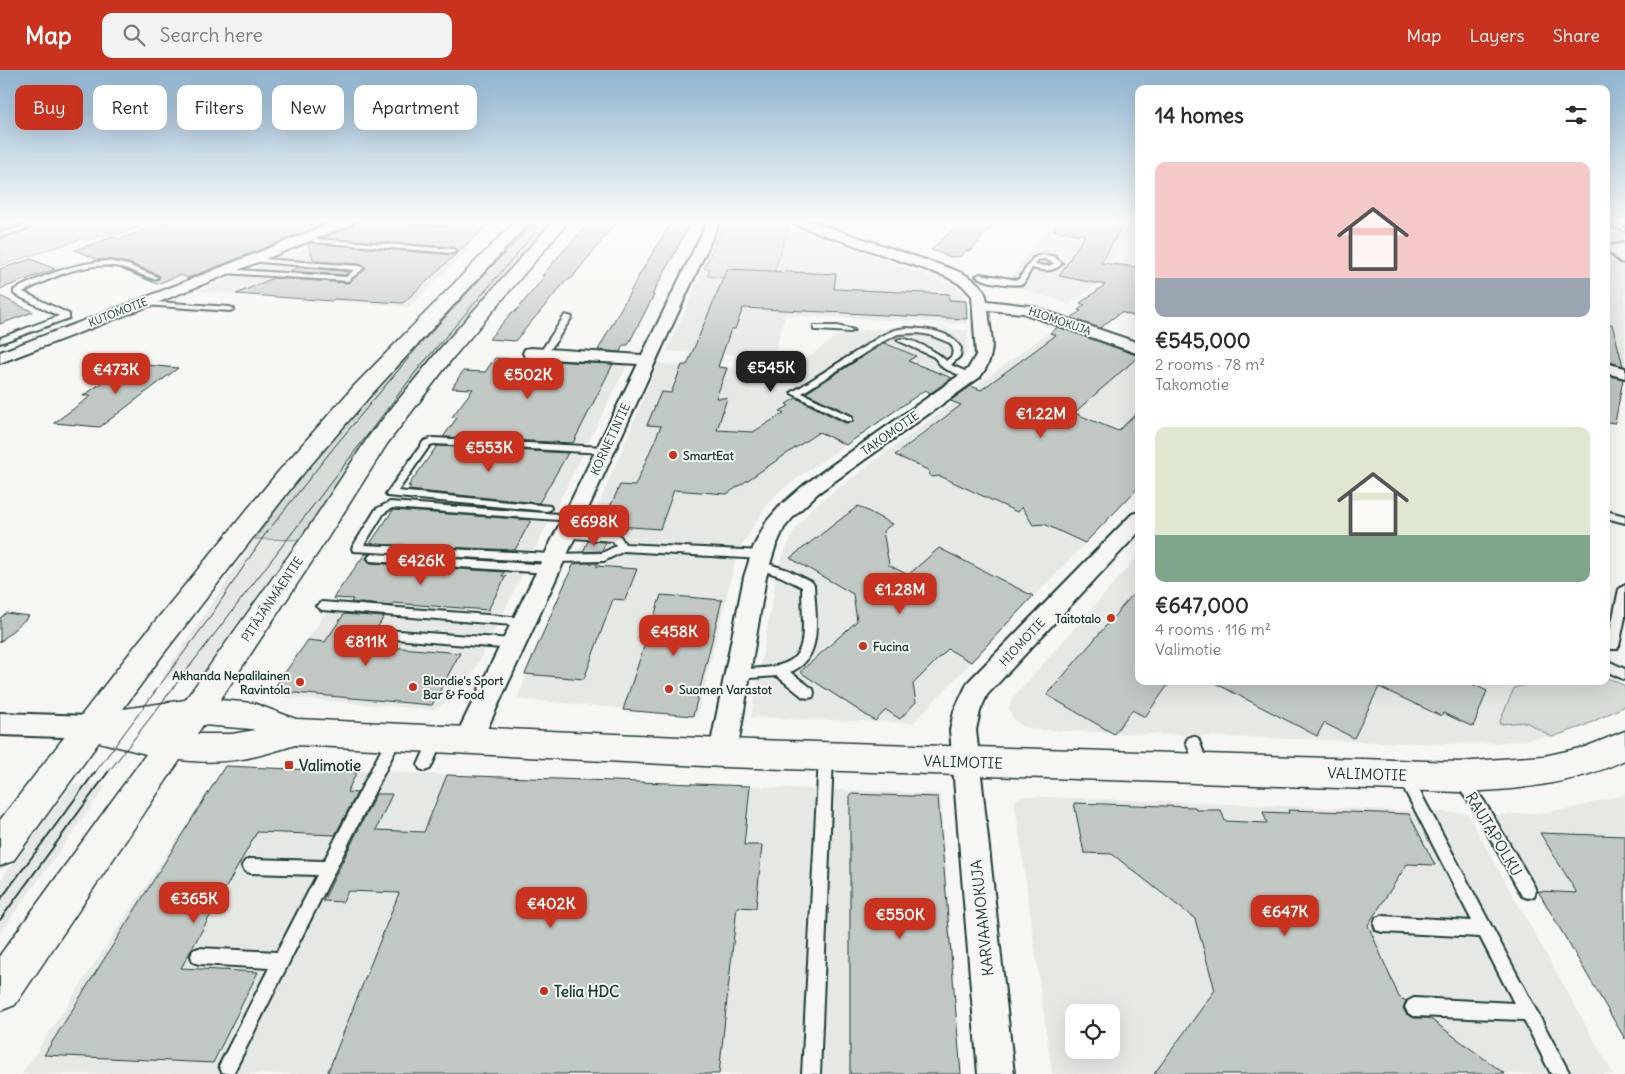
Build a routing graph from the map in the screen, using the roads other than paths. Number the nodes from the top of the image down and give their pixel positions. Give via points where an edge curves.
1 (76, 268) edge
2 (128, 268) edge
3 (230, 268) edge
4 (358, 268) edge
5 (479, 268) edge
6 (520, 268) edge
7 (692, 268) edge
8 (934, 268) edge
9 (1029, 268) edge
10 (223, 271) junction
11 (980, 276) dead end
12 (154, 277) dead end
13 (144, 302) junction
14 (980, 305) junction
15 (230, 309) dead end
16 (568, 318) dead end
17 (817, 328) dead end
18 (850, 330) dead end
19 (902, 340) dead end
20 (0, 341) edge
21 (1135, 348) edge
22 (537, 354) joint
23 (0, 358) edge
24 (648, 360) junction
25 (946, 366) junction
26 (1610, 369) edge
27 (1625, 373) edge
28 (969, 376) junction
29 (849, 419) dead end
30 (604, 450) junction
31 (1610, 515) edge
32 (1625, 520) edge
33 (571, 521) junction
34 (1135, 523) edge
35 (622, 547) junction
36 (374, 558) dead end
37 (760, 560) junction
38 (552, 562) junction
39 (1625, 589) edge
40 (322, 606) dead end
41 (524, 622) junction
42 (384, 634) dead end
43 (1610, 641) edge
44 (513, 644) junction
45 (1610, 667) edge
46 (779, 671) junction
47 (737, 674) junction
48 (1625, 675) edge
49 (808, 693) dead end
50 (195, 711) junction
51 (0, 724) edge
52 (92, 727) junction
53 (295, 732) junction
54 (395, 737) junction
55 (1625, 745) edge
56 (170, 746) junction
57 (443, 748) junction
58 (723, 753) junction
59 (826, 756) junction
60 (966, 762) junction
61 (1404, 776) junction
62 (1459, 778) junction
63 (0, 850) edge
64 (250, 866) dead end
65 (328, 868) junction
66 (1528, 891) dead end
67 (1382, 924) dead end
68 (1485, 929) junction
69 (199, 956) dead end
70 (282, 960) junction
71 (0, 990) edge
72 (1414, 1007) dead end
73 (1529, 1012) junction
74 (228, 1066) dead end
75 (811, 1074) edge
76 (996, 1074) edge
77 (1562, 1074) edge

1 - 20 lane via 39,280 17,292 66,316
2 - 12 lane
3 - 10 street, KUTOMOTIE
4 - 10 lane via 348,279
5 - 52 main road via 287,476
6 - 50 main road, PITÄJÄNMÄENTIE via 377,441 316,536
7 - 24 street, KORNETINTIE
8 - 14 street, TAKOMOTIE via 960,277 976,289
9 - 11 lane via 1020,282
10 - 13 street, KUTOMOTIE
13 - 15 lane
13 - 23 street, KUTOMOTIE
14 - 21 street, HIOMOKUJA via 1025,309
14 - 28 street, TAKOMOTIE via 984,355 978,368
16 - 22 lane
17 - 18 lane
19 - 25 lane via 937,355
22 - 24 street
24 - 30 street, KORNETINTIE
25 - 28 lane
25 - 29 lane via 957,353 954,342 939,334 918,330 897,332 794,392
26 - 27 street
28 - 37 street, TAKOMOTIE via 812,489 788,510 775,526
30 - 33 street, KORNETINTIE
30 - 33 lane via 433,441 427,443 391,494
31 - 32 lane
33 - 35 lane via 616,538
33 - 38 street, KORNETINTIE
33 - 38 lane via 390,505 380,511 357,548
34 - 60 street, HIOMOTIE via 978,689 967,711 963,730
35 - 37 lane
35 - 38 lane via 604,557
36 - 38 lane
37 - 46 lane via 808,586 808,647 793,666
37 - 47 street, TAKOMOTIE
38 - 41 street, KORNETINTIE
39 - 43 lane
40 - 41 lane
41 - 44 street, KORNETINTIE
42 - 44 lane
44 - 57 street, KORNETINTIE
45 - 48 lane
46 - 47 lane
46 - 49 lane
47 - 58 street, TAKOMOTIE
50 - 52 main road, VALIMOTIE
50 - 53 main road, VALIMOTIE via 253,716
50 - 56 main road, PITÄJÄNMÄENTIE
51 - 52 street
52 - 56 main road, VALIMOTIE
52 - 63 main road
53 - 54 main road, VALIMOTIE
53 - 56 main road, VALIMOTIE via 234,748
54 - 57 main road, VALIMOTIE
54 - 65 lane
55 - 62 main road, VALIMOTIE via 1571,766 1497,777
56 - 71 main road, PITÄJÄNMÄENTIE
57 - 58 main road, VALIMOTIE
58 - 59 main road, VALIMOTIE
59 - 60 main road, VALIMOTIE
59 - 75 lane
60 - 61 main road, VALIMOTIE via 1198,756
60 - 76 street, KARVAAMOKUJA
61 - 62 main road, VALIMOTIE
61 - 68 lane
62 - 66 lane, RAUTAPOLKU via 1479,805
64 - 65 lane
65 - 70 lane
67 - 68 lane
68 - 73 lane
69 - 70 lane
70 - 74 lane
72 - 73 lane
73 - 77 lane

